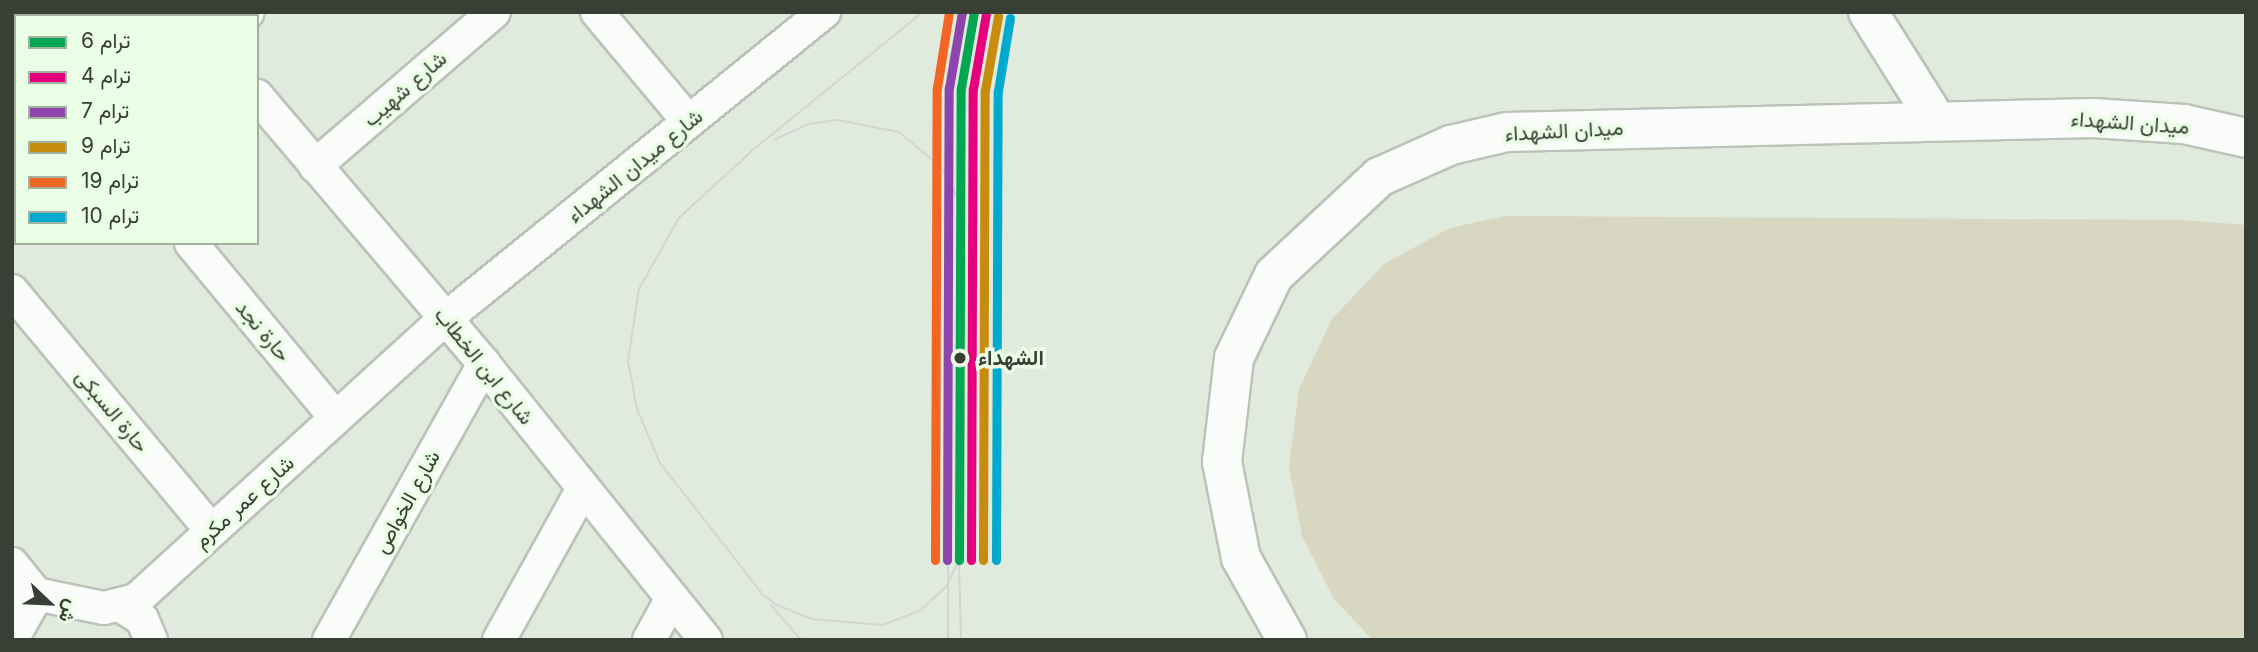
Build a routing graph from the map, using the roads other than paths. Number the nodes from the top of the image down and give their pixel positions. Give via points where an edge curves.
1 (494, 12) edge
2 (597, 12) edge
3 (824, 12) edge
4 (1868, 12) edge
5 (259, 98) edge
6 (2246, 116) edge
7 (1936, 120) junction
8 (689, 122) junction
9 (2184, 124) junction
10 (2246, 138) edge
11 (315, 166) junction
12 (193, 245) edge
13 (12, 291) edge
14 (445, 319) junction
15 (484, 364) junction
16 (335, 418) junction
17 (582, 489) junction
18 (212, 531) junction
19 (12, 564) edge
20 (24, 592) edge
21 (672, 598) junction
22 (121, 606) junction
23 (12, 639) edge
24 (151, 640) edge
25 (329, 640) edge
26 (499, 640) edge
27 (649, 640) edge
28 (706, 640) edge
29 (1287, 640) edge

1 - 11 street, شارع شهيب
2 - 8 street
3 - 8 street, شارع ميدان الشهداء
4 - 7 main road
5 - 11 street, شارع ابن الخطاب
6 - 9 main road
7 - 9 main road, ميدان الشهداء via 2093,118
7 - 29 main road, ميدان الشهداء via 1507,132 1451,145 1379,177 1274,275 1234,358 1222,462 1241,558
8 - 14 street, شارع ميدان الشهداء
9 - 10 main road, ميدان الشهداء
11 - 14 street, شارع ابن الخطاب
12 - 16 street, حارة نجد
13 - 18 street, حارة السبكى
14 - 15 street, شارع ابن الخطاب
14 - 16 street, شارع عمر مكرم
15 - 17 street, شارع ابن الخطاب
15 - 25 street, شارع الخواص
16 - 18 street, شارع عمر مكرم
17 - 21 street, شارع ابن الخطاب
17 - 26 street
18 - 22 street, شارع عمر مكرم via 136,600
19 - 20 street
20 - 22 street via 104,608
20 - 23 street
21 - 27 street
21 - 28 street, شارع ابن الخطاب
22 - 24 street via 142,619

